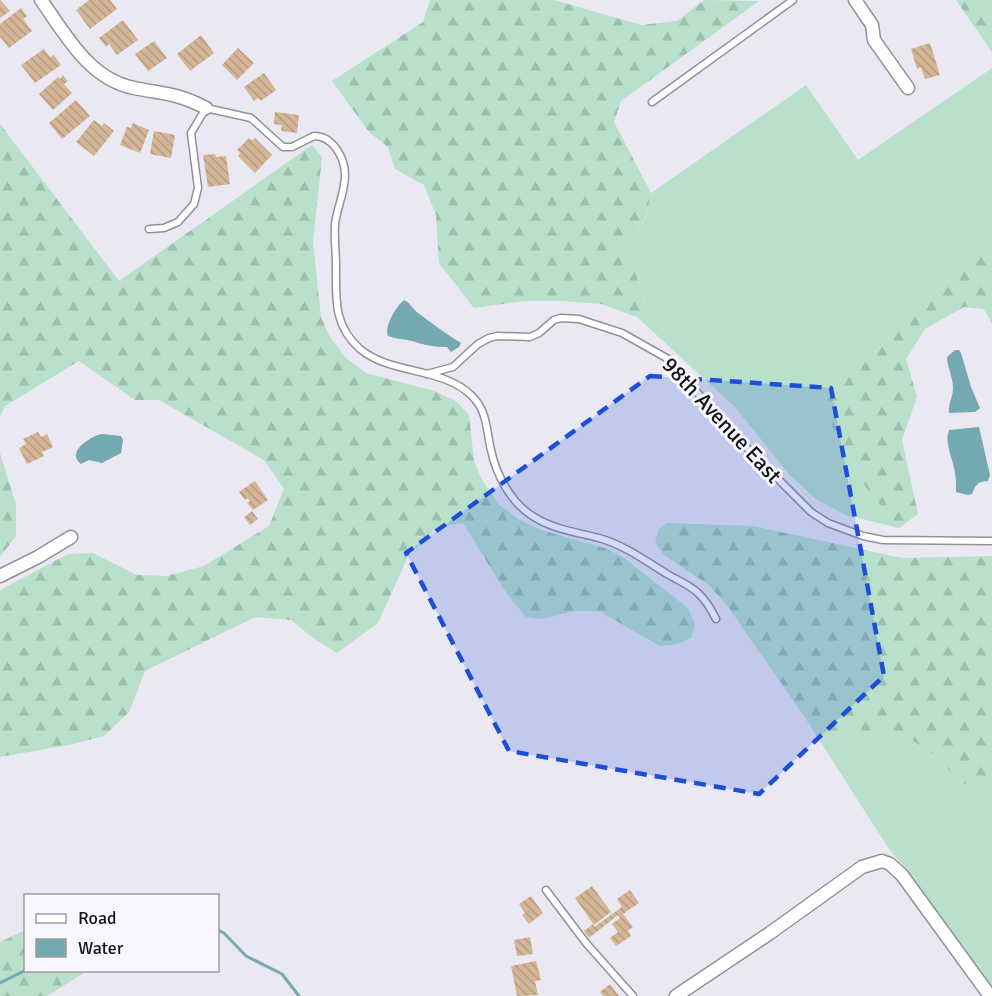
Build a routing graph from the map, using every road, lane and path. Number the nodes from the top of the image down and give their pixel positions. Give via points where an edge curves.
1 (41, 0) edge
2 (793, 0) edge
3 (855, 0) edge
4 (908, 88) dead end
5 (652, 102) dead end
6 (206, 108) junction
7 (149, 229) dead end
8 (426, 375) junction
9 (71, 537) dead end
10 (992, 541) edge
11 (0, 576) edge
12 (716, 619) dead end
13 (546, 890) dead end
14 (633, 996) edge
15 (676, 996) edge
16 (990, 996) edge

1 - 6 street via 80,55 99,72 122,84 181,96
2 - 5 lane
3 - 4 street via 872,25 874,40
6 - 7 lane via 191,133 197,200 178,222
6 - 8 lane via 251,117 283,147 292,147 314,136 336,148 345,175 335,225 339,319 348,336 369,355
8 - 10 lane, 98th Avenue East via 453,367 489,338 530,337 554,320 579,319 622,333 670,360 727,428 811,512 828,523 883,540
8 - 12 lane via 455,384 476,400 485,416 500,476 530,515 635,554 696,591
9 - 11 street
13 - 14 lane
15 - 16 street via 862,867 882,861 902,875

